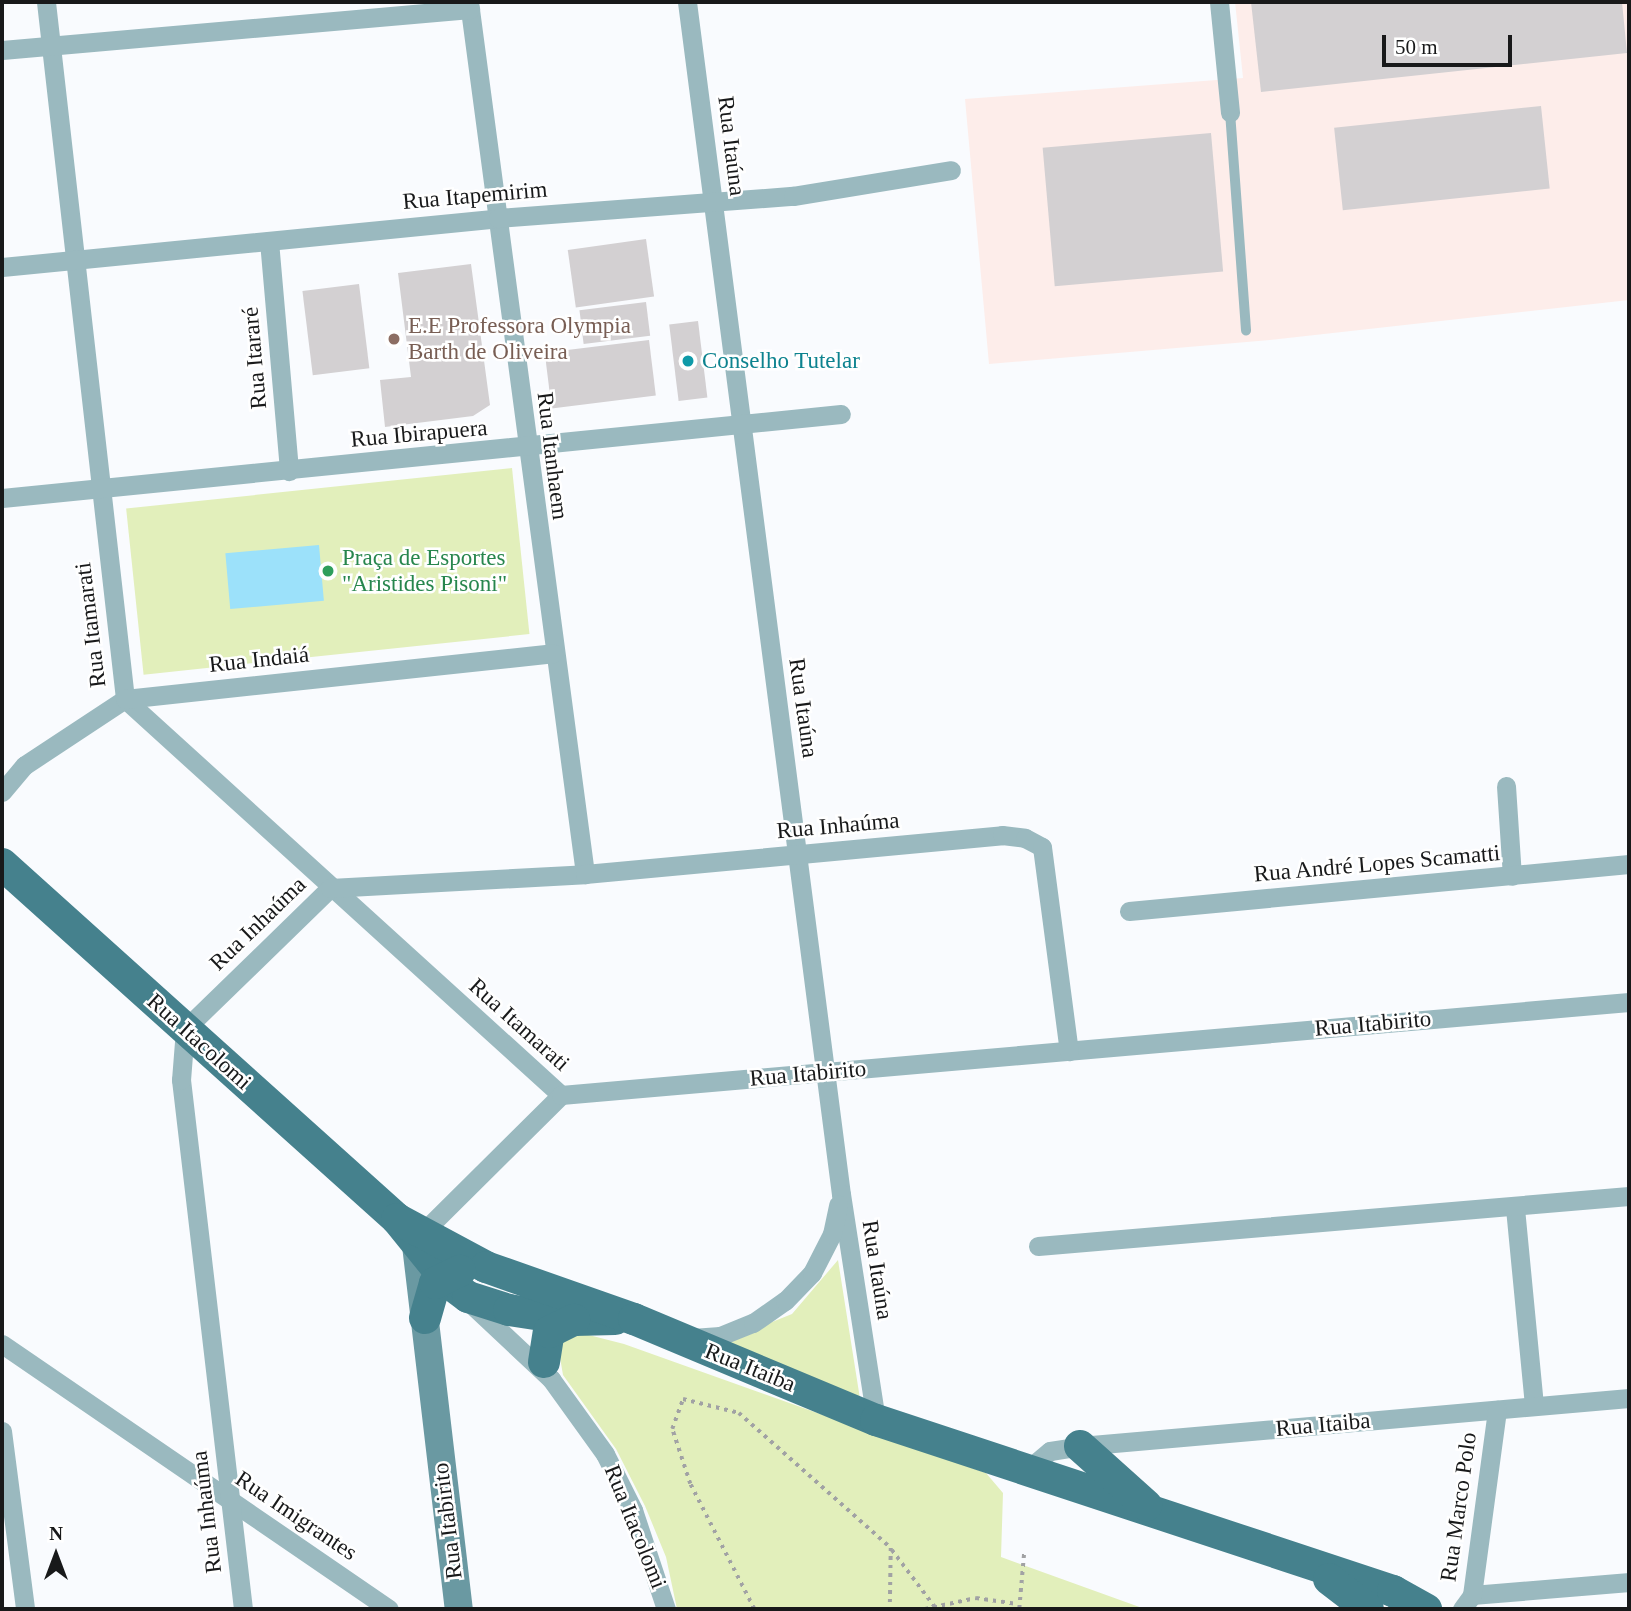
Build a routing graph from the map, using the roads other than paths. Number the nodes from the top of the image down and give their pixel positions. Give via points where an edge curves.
1 (46, 2) edge
2 (687, 2) edge
3 (1219, 2) edge
4 (470, 5) edge
5 (53, 45) junction
6 (2, 50) edge
7 (1230, 112) joint
8 (951, 170) dead end
9 (713, 200) junction
10 (498, 218) junction
11 (269, 241) junction
12 (74, 260) junction
13 (2, 267) edge
14 (1246, 330) dead end
15 (841, 414) dead end
16 (741, 425) junction
17 (527, 448) junction
18 (289, 471) junction
19 (100, 489) junction
20 (2, 498) edge
21 (553, 653) junction
22 (125, 699) junction
23 (1506, 786) dead end
24 (2, 792) edge
25 (798, 854) junction
26 (2, 864) edge
27 (1629, 864) edge
28 (585, 874) junction
29 (1512, 876) junction
30 (330, 888) junction
31 (1129, 911) dead end
32 (1629, 1002) edge
33 (186, 1029) junction
34 (1069, 1051) junction
35 (825, 1072) junction
36 (561, 1096) junction
37 (841, 1194) junction
38 (1629, 1196) edge
39 (1515, 1208) junction
40 (412, 1233) junction
41 (1038, 1246) dead end
42 (486, 1267) junction
43 (445, 1279) junction
44 (519, 1279) junction
45 (531, 1313) junction
46 (425, 1318) junction
47 (634, 1319) junction
48 (574, 1320) junction
49 (680, 1339) junction
50 (2, 1344) edge
51 (548, 1370) junction
52 (1629, 1398) edge
53 (1534, 1406) junction
54 (1497, 1410) junction
55 (876, 1420) junction
56 (2, 1431) edge
57 (1080, 1446) junction
58 (1026, 1471) junction
59 (231, 1501) junction
60 (1161, 1517) junction
61 (1300, 1564) junction
62 (1629, 1582) edge
63 (1467, 1602) edge
64 (25, 1609) edge
65 (243, 1609) edge
66 (389, 1609) edge
67 (458, 1609) edge
68 (666, 1609) edge
69 (1368, 1609) edge
70 (1426, 1609) edge

1 - 5 street, Rua Itamarati
2 - 9 street, Rua Itaúna
3 - 7 street
4 - 5 street
4 - 10 street, Rua Itanhaem
5 - 6 street
5 - 12 street, Rua Itamarati
7 - 14 lane
8 - 9 street, Rua Itapemirim via 793,196
9 - 10 street, Rua Itapemirim
9 - 16 street, Rua Itaúna
10 - 11 street, Rua Itapemirim
10 - 17 street, Rua Itanhaem
11 - 12 street, Rua Itapemirim
11 - 18 street, Rua Itararé
12 - 13 street, Rua Itapemirim
12 - 19 street, Rua Itamarati
15 - 16 street, Rua Ibirapuera
16 - 17 street, Rua Ibirapuera
16 - 25 street, Rua Itaúna
17 - 18 street, Rua Ibirapuera
17 - 21 street, Rua Itanhaem
18 - 19 street, Rua Ibirapuera
19 - 20 street, Rua Ibirapuera
19 - 22 street, Rua Itamarati
21 - 22 street, Rua Indaiá
21 - 28 street, Rua Itanhaem
22 - 24 street, Rua Indaiá via 25,765
22 - 30 street, Rua Itamarati
23 - 29 street
25 - 28 street, Rua Inhaúma
25 - 34 street, Rua Inhaúma via 1002,835 1025,838 1042,847
25 - 35 street, Rua Itaúna
26 - 33 main road, Rua Itacolomi
27 - 29 street, Rua André Lopes Scamatti
28 - 30 street, Rua Inhaúma
29 - 31 street, Rua André Lopes Scamatti
30 - 33 street, Rua Inhaúma
30 - 36 street, Rua Itamarati
32 - 34 street, Rua Itabirito
33 - 40 main road, Rua Itacolomi
33 - 59 street, Rua Inhaúma via 181,1080
34 - 35 street, Rua Itabirito
35 - 36 street, Rua Itabirito
35 - 37 street, Rua Itaúna
36 - 40 street
37 - 49 street via 832,1234 812,1273 785,1301 731,1332
37 - 55 street, Rua Itaúna
38 - 39 street
39 - 41 street
39 - 53 street
40 - 42 main road, Rua Itaiba
40 - 43 main road, Rua Itaiba
40 - 46 street, Rua Itabirito
42 - 43 main road
42 - 44 main road, Rua Itaiba
43 - 45 main road, Rua Itaiba via 468,1297
43 - 46 main road via 429,1292
43 - 51 street, Rua Itacolomi
44 - 45 main road
44 - 47 main road, Rua Itaiba
45 - 48 main road, Rua Itaiba
45 - 51 street, Rua Itacolomi
46 - 67 street, Rua Itabirito
47 - 48 main road, Rua Itaiba
47 - 49 main road, Rua Itaiba
48 - 51 main road via 549,1332
49 - 55 main road, Rua Itaiba
50 - 59 street, Rua Imigrantes
51 - 68 street, Rua Itacolomi via 605,1454 633,1510
52 - 53 street, Rua Itaiba
53 - 54 street, Rua Itaiba
54 - 57 street, Rua Itaiba
54 - 63 street, Rua Marco Polo
55 - 58 main road, Rua Itaiba
56 - 64 street
57 - 58 street, Rua Itaiba via 1050,1451
57 - 60 main road
58 - 60 main road, Rua Itaiba
59 - 65 street, Rua Inhaúma
59 - 66 street, Rua Imigrantes
60 - 61 main road, Rua Itaiba
61 - 69 main road, Rua Itaiba via 1339,1585
61 - 70 main road, Rua Itaiba via 1393,1591
62 - 63 street

